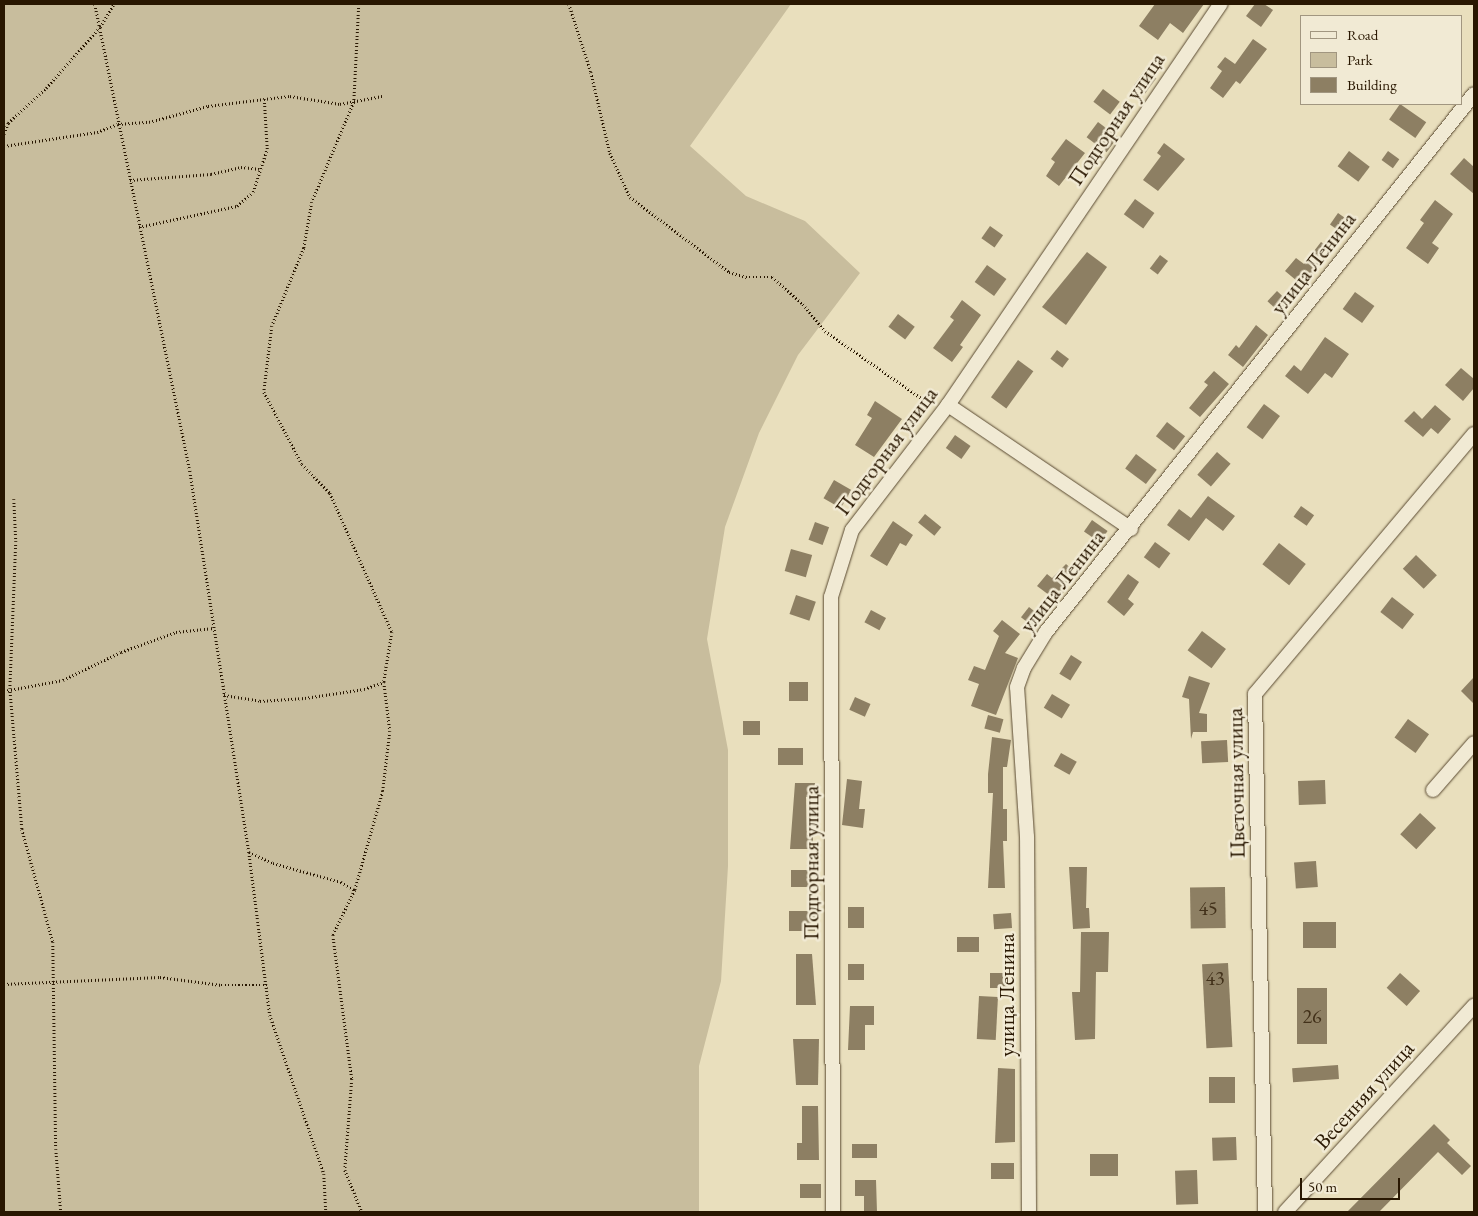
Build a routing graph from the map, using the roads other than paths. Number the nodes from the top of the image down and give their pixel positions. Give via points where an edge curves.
1 (1221, 4) edge
2 (1474, 94) edge
3 (944, 409) junction
4 (1474, 434) edge
5 (1131, 529) junction
6 (1474, 743) edge
7 (1433, 790) dead end
8 (1474, 1006) edge
9 (833, 1212) edge
10 (1029, 1212) edge
11 (1265, 1212) edge
12 (1286, 1212) edge

1 - 3 street, Подгорная улица
2 - 5 street, улица Ленина
3 - 5 street
3 - 9 street, Подгорная улица via 852,530 832,597
4 - 11 street, Цветочная улица via 1255,694
5 - 10 street, улица Ленина via 1046,632 1024,668 1018,687 1027,837
6 - 7 street
8 - 12 street, Весенняя улица

